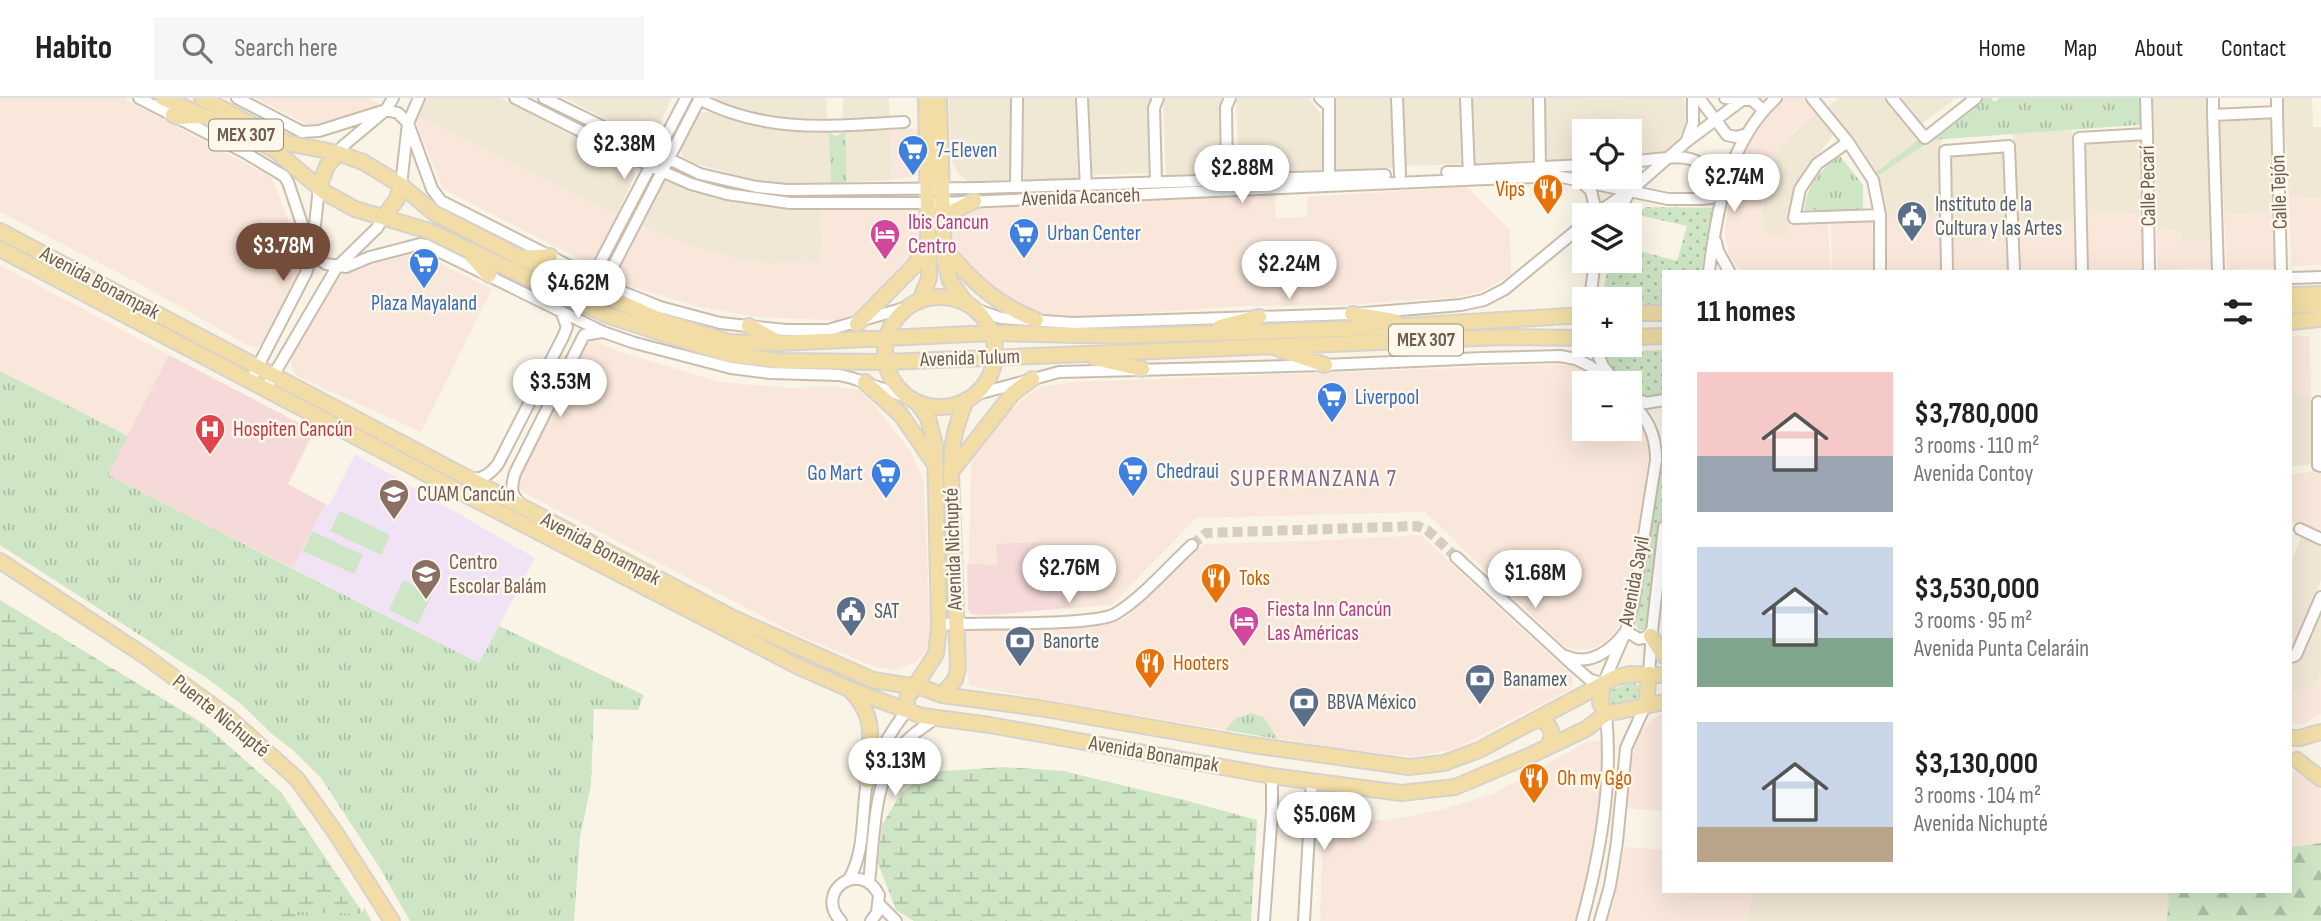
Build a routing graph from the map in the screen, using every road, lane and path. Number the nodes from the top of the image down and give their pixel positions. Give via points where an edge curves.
1 (139, 98) edge
2 (163, 98) edge
3 (237, 98) edge
4 (393, 98) edge
5 (419, 98) edge
6 (515, 98) edge
7 (544, 98) edge
8 (686, 98) edge
9 (926, 98) edge
10 (939, 98) edge
11 (1017, 98) edge
12 (1082, 98) edge
13 (1158, 98) edge
14 (1230, 98) edge
15 (1397, 98) edge
16 (1466, 98) edge
17 (1539, 98) edge
18 (1693, 98) edge
19 (1699, 98) edge
20 (1725, 98) edge
21 (1745, 98) edge
22 (1776, 98) edge
23 (1812, 98) edge
24 (1892, 98) edge
25 (1976, 98) edge
26 (2213, 98) edge
27 (2277, 98) edge
28 (700, 99) edge
29 (2146, 99) edge
30 (209, 100) edge
31 (1326, 101) edge
32 (386, 110) junction
33 (1763, 110) junction
34 (2277, 112) junction
35 (173, 115) junction
36 (2213, 115) junction
37 (203, 116) junction
38 (1716, 118) junction
39 (904, 122) dead end
40 (408, 123) junction
41 (1747, 134) junction
42 (2147, 134) junction
43 (1686, 142) junction
44 (1848, 142) junction
45 (338, 153) junction
46 (656, 153) junction
47 (668, 160) junction
48 (1665, 160) junction
49 (1642, 161) edge
50 (650, 166) junction
51 (1572, 166) edge
52 (1540, 167) junction
53 (662, 171) junction
54 (1713, 172) junction
55 (1400, 175) junction
56 (1469, 175) junction
57 (1329, 177) junction
58 (1572, 178) edge
59 (1227, 180) junction
60 (1156, 183) junction
61 (401, 185) junction
62 (1085, 185) junction
63 (319, 187) junction
64 (1016, 187) junction
65 (1621, 189) edge
66 (1630, 191) junction
67 (1723, 191) junction
68 (934, 196) junction
69 (1086, 197) junction
70 (1658, 197) junction
71 (1708, 198) junction
72 (974, 201) junction
73 (1612, 203) edge
74 (1624, 203) edge
75 (1880, 215) junction
76 (384, 217) junction
77 (943, 230) junction
78 (1714, 230) junction
79 (0, 231) edge
80 (1572, 234) edge
81 (455, 242) junction
82 (928, 242) junction
83 (943, 247) junction
84 (0, 249) edge
85 (312, 254) junction
86 (550, 256) junction
87 (521, 258) junction
88 (337, 267) junction
89 (1709, 270) edge
90 (1728, 270) edge
91 (1880, 270) edge
92 (1947, 270) edge
93 (2014, 270) edge
94 (2082, 270) edge
95 (2150, 270) edge
96 (2218, 270) edge
97 (2281, 270) edge
98 (489, 275) junction
99 (2321, 277) edge
100 (592, 278) junction
101 (2292, 278) edge
102 (604, 284) junction
103 (2321, 294) edge
104 (2292, 295) edge
105 (914, 304) junction
106 (2321, 305) edge
107 (970, 306) junction
108 (2292, 306) edge
109 (561, 311) junction
110 (1642, 313) edge
111 (1662, 313) edge
112 (1352, 314) junction
113 (1572, 316) edge
114 (1259, 317) junction
115 (2321, 319) edge
116 (1036, 320) junction
117 (857, 324) junction
118 (2292, 324) edge
119 (2292, 324) edge
120 (2321, 325) edge
121 (749, 326) junction
122 (1423, 326) junction
123 (603, 332) junction
124 (992, 333) junction
125 (1193, 334) junction
126 (1662, 336) edge
127 (563, 337) junction
128 (1642, 337) edge
129 (887, 338) junction
130 (1572, 338) edge
131 (780, 343) junction
132 (580, 344) junction
133 (1268, 345) junction
134 (268, 346) junction
135 (285, 353) junction
136 (1083, 354) junction
137 (995, 357) junction
138 (886, 362) junction
139 (1325, 365) junction
140 (258, 366) junction
141 (1142, 369) junction
142 (1597, 371) edge
143 (274, 374) junction
144 (1032, 379) junction
145 (250, 381) junction
146 (865, 382) junction
147 (266, 389) junction
148 (970, 398) junction
149 (1662, 400) edge
150 (915, 401) junction
151 (1642, 402) edge
152 (2318, 402) dead end
153 (1642, 413) edge
154 (498, 464) junction
155 (2321, 466) edge
156 (941, 472) junction
157 (515, 473) junction
158 (461, 474) junction
159 (525, 509) junction
160 (2300, 529) dead end
161 (2321, 540) edge
162 (1192, 545) tunnel mouth
163 (1662, 550) edge
164 (1455, 557) tunnel mouth
165 (0, 561) edge
166 (2321, 597) edge
167 (956, 624) junction
168 (939, 626) junction
169 (1626, 631) junction
170 (1652, 634) junction
171 (1557, 651) junction
172 (1662, 652) edge
173 (2292, 657) edge
174 (1657, 674) edge
175 (1603, 684) junction
176 (914, 687) junction
177 (849, 690) junction
178 (942, 695) junction
179 (994, 702) junction
180 (1662, 702) edge
181 (1646, 704) junction
182 (908, 710) junction
183 (1606, 714) junction
184 (936, 718) junction
185 (1539, 720) junction
186 (990, 725) junction
187 (2321, 729) edge
188 (1510, 735) junction
189 (2295, 738) edge
190 (1548, 746) junction
191 (2294, 760) edge
192 (1517, 761) junction
193 (2321, 766) edge
194 (1272, 776) junction
195 (2321, 779) edge
196 (867, 780) junction
197 (1312, 782) junction
198 (1621, 796) junction
199 (1605, 797) junction
200 (862, 835) junction
201 (875, 835) junction
202 (849, 879) junction
203 (869, 882) junction
204 (880, 905) junction
205 (839, 919) edge
206 (392, 921) edge
207 (871, 921) edge
208 (896, 921) edge
209 (1264, 921) edge
210 (1304, 921) edge
211 (1582, 921) edge
212 (1600, 921) edge

1 - 35 street
2 - 37 main road, MEX 307
3 - 32 street via 302,132
4 - 32 street
5 - 40 street
6 - 50 street, Avenida Acanceh
7 - 46 street, Avenida Acanceh
8 - 46 street
9 - 68 main road
10 - 68 main road
11 - 64 street
12 - 62 street
13 - 60 street via 1154,108
14 - 59 street via 1226,107
15 - 55 street
16 - 56 street
17 - 52 street
18 - 43 street
19 - 38 street
20 - 21 street
21 - 33 street
21 - 38 street
22 - 33 street
23 - 44 street
24 - 25 street via 1925,138
26 - 36 street
27 - 34 street, Calle Tejón
28 - 39 street via 723,111 793,127
28 - 47 street
29 - 42 street
30 - 45 main road, MEX 307 via 288,142
31 - 57 street
32 - 40 street via 398,113
32 - 45 street
33 - 41 street
34 - 36 street
34 - 97 street, Calle Tejón
35 - 37 main road
35 - 85 street via 284,176
36 - 96 street
37 - 63 main road, MEX 307 via 276,151
38 - 41 street via 1729,136
38 - 43 street
40 - 61 street
40 - 86 street via 432,189 441,201
41 - 67 street
42 - 94 street, Calle Pecarí via 2080,138
42 - 95 street, Calle Pecarí
43 - 48 street
44 - 75 street via 1873,180
44 - 75 street via 1817,164 1800,189 1794,218
45 - 61 main road, Avenida Tulum
45 - 63 main road
46 - 47 street, Avenida Acanceh
46 - 50 street
47 - 53 street
47 - 68 street, Avenida Acanceh via 757,187
48 - 49 street
48 - 54 street via 1690,158
48 - 66 street
48 - 70 street via 1650,182
50 - 53 street, Avenida Acanceh
50 - 100 street
51 - 52 street, Avenida Acanceh
52 - 56 street, Avenida Acanceh
53 - 68 street, Avenida Acanceh via 691,184 757,200 822,204
53 - 102 street
54 - 67 street
54 - 71 street via 1714,189
55 - 56 street, Avenida Acanceh
55 - 57 street, Avenida Acanceh
56 - 58 street, Avenida Acanceh
56 - 69 street, Avenida Acanceh
57 - 59 street, Avenida Acanceh
59 - 60 street, Avenida Acanceh
60 - 62 street, Avenida Acanceh
61 - 76 main road
61 - 87 main road, Avenida Tulum / MEX 307 via 434,213
62 - 64 street, Avenida Acanceh
62 - 69 street
63 - 76 main road, Avenida Tulum via 355,209
63 - 85 street
64 - 68 street, Avenida Acanceh
65 - 66 street, Avenida Acanceh
66 - 70 street, Avenida Acanceh
66 - 73 street
66 - 74 street
67 - 71 street, Avenida Acanceh
67 - 78 street
68 - 72 street, Avenida Acanceh
68 - 77 main road
68 - 82 main road
69 - 72 street, Avenida Acanceh
70 - 71 street, Avenida Acanceh
72 - 77 main road via 954,211
75 - 91 street
76 - 81 main road, Avenida Tulum / MEX 307
76 - 88 street
77 - 83 main road
78 - 89 street
78 - 90 street
79 - 140 main road, Avenida Bonampak
80 - 112 street, Avenida Tulum via 1484,300
81 - 98 main road
81 - 138 main road, Avenida Tulum / MEX 307 via 609,316 727,354 780,361
82 - 105 main road via 929,278
82 - 117 main road via 915,265
83 - 107 main road via 950,281
83 - 116 main road via 991,296
84 - 145 main road, Avenida Bonampak
85 - 88 street
85 - 134 street
86 - 87 main road
86 - 100 street
87 - 131 main road, Avenida Tulum / MEX 307 via 662,321 729,342
88 - 98 street, Avenida Tulum via 420,244
88 - 135 street
92 - 93 street via 1945,151 2009,146
98 - 109 street, Avenida Tulum
99 - 101 street
100 - 102 street
102 - 121 street via 660,307
103 - 104 main road
105 - 107 main road via 943,297
105 - 117 street
105 - 129 main road via 896,320
106 - 108 main road
107 - 116 street, Avenida Tulum via 1000,318
107 - 124 main road
109 - 123 street, Avenida Tulum
109 - 127 street via 566,327
110 - 111 main road
112 - 114 street, Avenida Tulum
112 - 122 main road
113 - 122 main road, Avenida Tulum / MEX 307
114 - 116 street, Avenida Tulum
114 - 125 main road
115 - 118 main road
117 - 121 street via 828,330
119 - 120 street
121 - 131 main road
122 - 125 main road, Avenida Tulum / MEX 307
123 - 132 street via 589,332
123 - 146 street, Avenida Tulum via 731,368
124 - 125 main road, Avenida Tulum / MEX 307
124 - 129 main road, Avenida Tulum / MEX 307
124 - 137 main road
126 - 128 main road
127 - 132 street via 573,335
127 - 154 street
129 - 131 main road, Avenida Tulum / MEX 307
129 - 138 main road
130 - 133 main road, Avenida Tulum / MEX 307
132 - 157 street
133 - 136 main road, Avenida Tulum / MEX 307
133 - 139 main road
134 - 135 street via 275,354
134 - 140 street
135 - 143 street
136 - 137 main road, Avenida Tulum / MEX 307
136 - 141 main road
137 - 138 main road, Avenida Tulum / MEX 307
137 - 148 main road, Avenida Nichupté via 987,380
138 - 150 main road, Avenida Nichupté via 896,385
139 - 141 street, Avenida Tulum
139 - 142 street, Avenida Tulum via 1560,356
140 - 143 main road, Avenida Bonampak
140 - 145 street
141 - 144 street, Avenida Tulum via 1059,372
143 - 147 street
143 - 158 main road, Avenida Bonampak
144 - 148 street, Avenida Tulum
144 - 156 main road via 1013,393
145 - 147 main road, Avenida Bonampak
146 - 150 street, Avenida Tulum
146 - 156 main road via 901,415
147 - 177 main road, Avenida Bonampak
148 - 150 main road via 942,407
148 - 156 main road, Avenida Nichupté
149 - 151 street
150 - 156 main road, Avenida Nichupté via 928,420
152 - 155 street
153 - 169 street, Avenida Sayil via 1652,429 1656,460
154 - 157 street via 502,475
154 - 158 street via 483,478 474,480
156 - 167 main road, Avenida Nichupté
156 - 168 main road, Avenida Nichupté
157 - 159 street via 512,492
158 - 159 main road, Avenida Bonampak
159 - 176 main road, Avenida Bonampak via 783,642 873,680
160 - 161 street
162 - 167 street via 1114,615
163 - 170 street, Avenida Sayil
164 - 171 street
165 - 206 main road, Puente Nichupté via 145,656 228,718 297,779
166 - 173 street via 2297,655
167 - 168 street
167 - 178 main road, Avenida Nichupté via 958,669
168 - 176 main road, Avenida Nichupté via 936,654
169 - 170 street via 1639,639
169 - 171 street via 1607,652 1590,659 1574,659
169 - 175 street, Avenida Sayil
170 - 172 main road
170 - 174 street, Avenida Sayil
171 - 175 street via 1589,679
174 - 175 main road, Avenida Bonampak via 1620,676
174 - 181 main road
175 - 183 main road via 1600,703
175 - 185 main road, Avenida Bonampak
176 - 178 main road
176 - 182 main road via 907,698
177 - 182 main road, Avenida Bonampak
177 - 196 main road via 870,719
178 - 179 main road, Avenida Bonampak
178 - 184 main road
179 - 186 main road via 983,712
179 - 188 main road, Avenida Bonampak via 1409,767 1444,763
180 - 181 main road
181 - 183 main road, Avenida Bonampak
181 - 198 street via 1626,748
182 - 184 main road
182 - 196 street
183 - 190 main road, Avenida Bonampak
183 - 199 street
184 - 186 main road, Avenida Bonampak
184 - 201 street via 908,739 888,768
185 - 188 main road, Avenida Bonampak
185 - 190 main road via 1551,730
186 - 194 main road, Avenida Bonampak
187 - 189 main road
188 - 192 main road via 1506,750
190 - 192 main road, Avenida Bonampak
191 - 193 main road
191 - 195 main road
192 - 197 main road, Avenida Bonampak via 1455,787 1421,793
194 - 197 main road, Avenida Bonampak
194 - 209 street
196 - 200 street
197 - 210 street
198 - 199 street
198 - 212 street via 1610,886
199 - 211 street via 1598,864
200 - 201 street
200 - 202 street
201 - 203 street
202 - 203 street
202 - 205 street via 834,893
203 - 204 street
204 - 207 street
204 - 208 street

